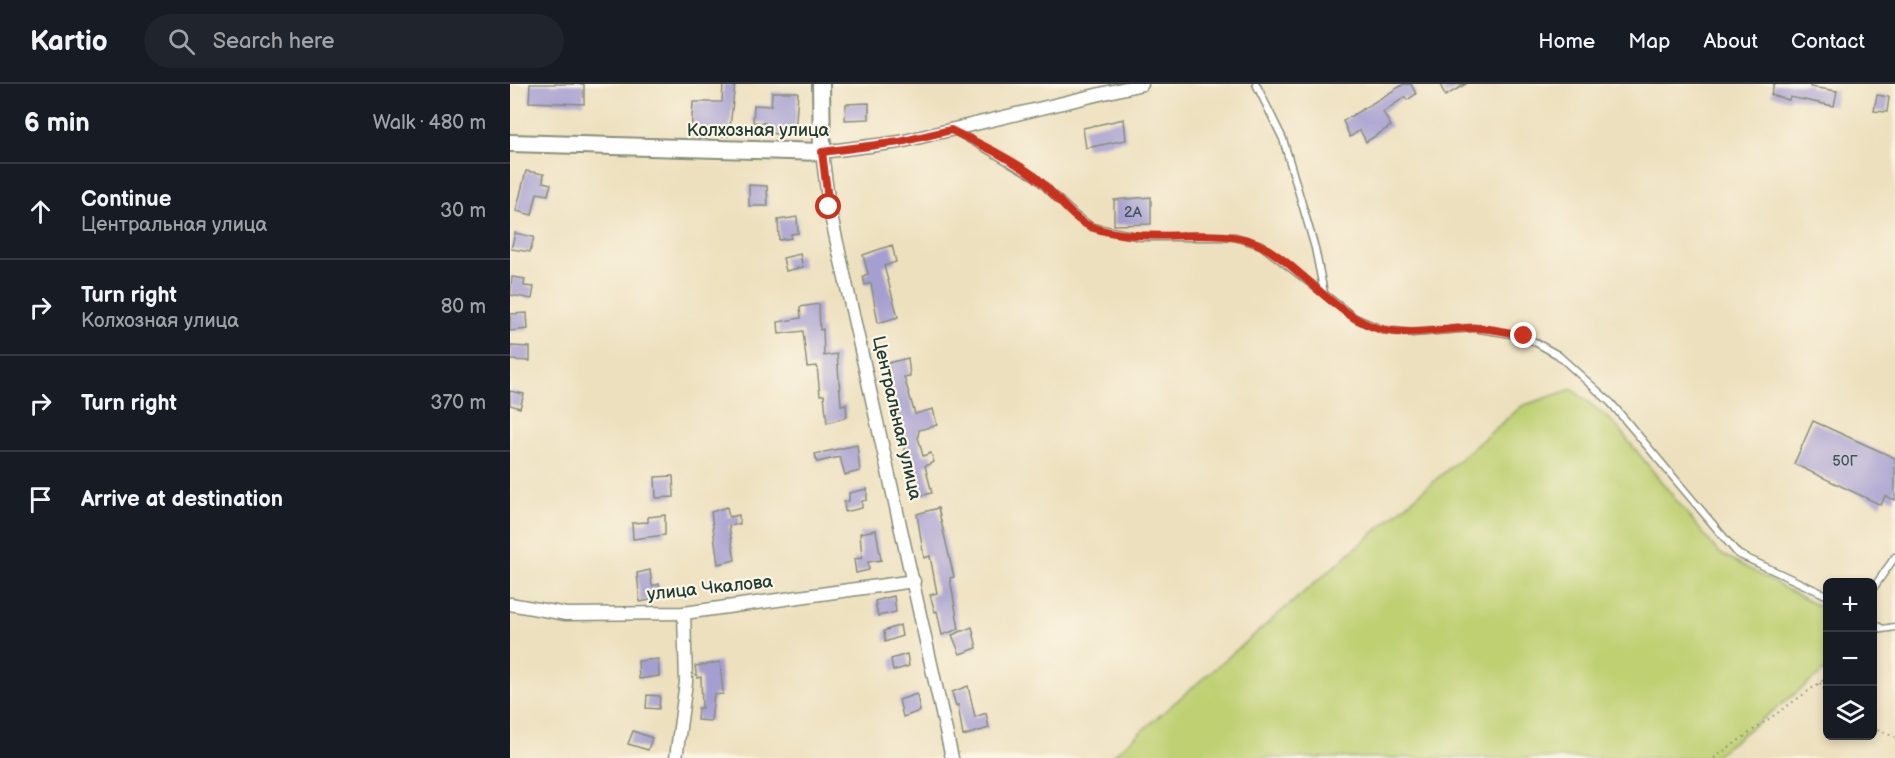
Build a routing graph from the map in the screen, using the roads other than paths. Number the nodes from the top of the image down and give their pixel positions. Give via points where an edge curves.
1 (821, 84) edge
2 (1142, 84) edge
3 (1256, 84) edge
4 (951, 130) junction
5 (510, 145) edge
6 (822, 152) junction
7 (1324, 293) junction
8 (1895, 557) edge
9 (914, 581) junction
10 (1877, 583) edge
11 (1823, 594) edge
12 (510, 604) edge
13 (684, 612) junction
14 (1877, 626) edge
15 (1895, 627) edge
16 (676, 758) edge
17 (952, 758) edge

1 - 6 street, Центральная улица
2 - 4 street, Колхозная улица
3 - 7 lane via 1283,139
4 - 6 street, Колхозная улица via 900,142
4 - 7 lane via 1035,177 1092,227 1141,237 1235,237 1261,245
5 - 6 street, Колхозная улица
6 - 9 street, Центральная улица via 829,207
7 - 11 lane via 1354,318 1383,330 1412,333 1494,329 1524,336 1558,355 1611,403 1738,554
8 - 10 lane
9 - 13 street, улица Чкалова
9 - 17 street, Центральная улица
12 - 13 street, улица Чкалова via 566,614
13 - 16 street via 686,682
14 - 15 lane via 1882,629

